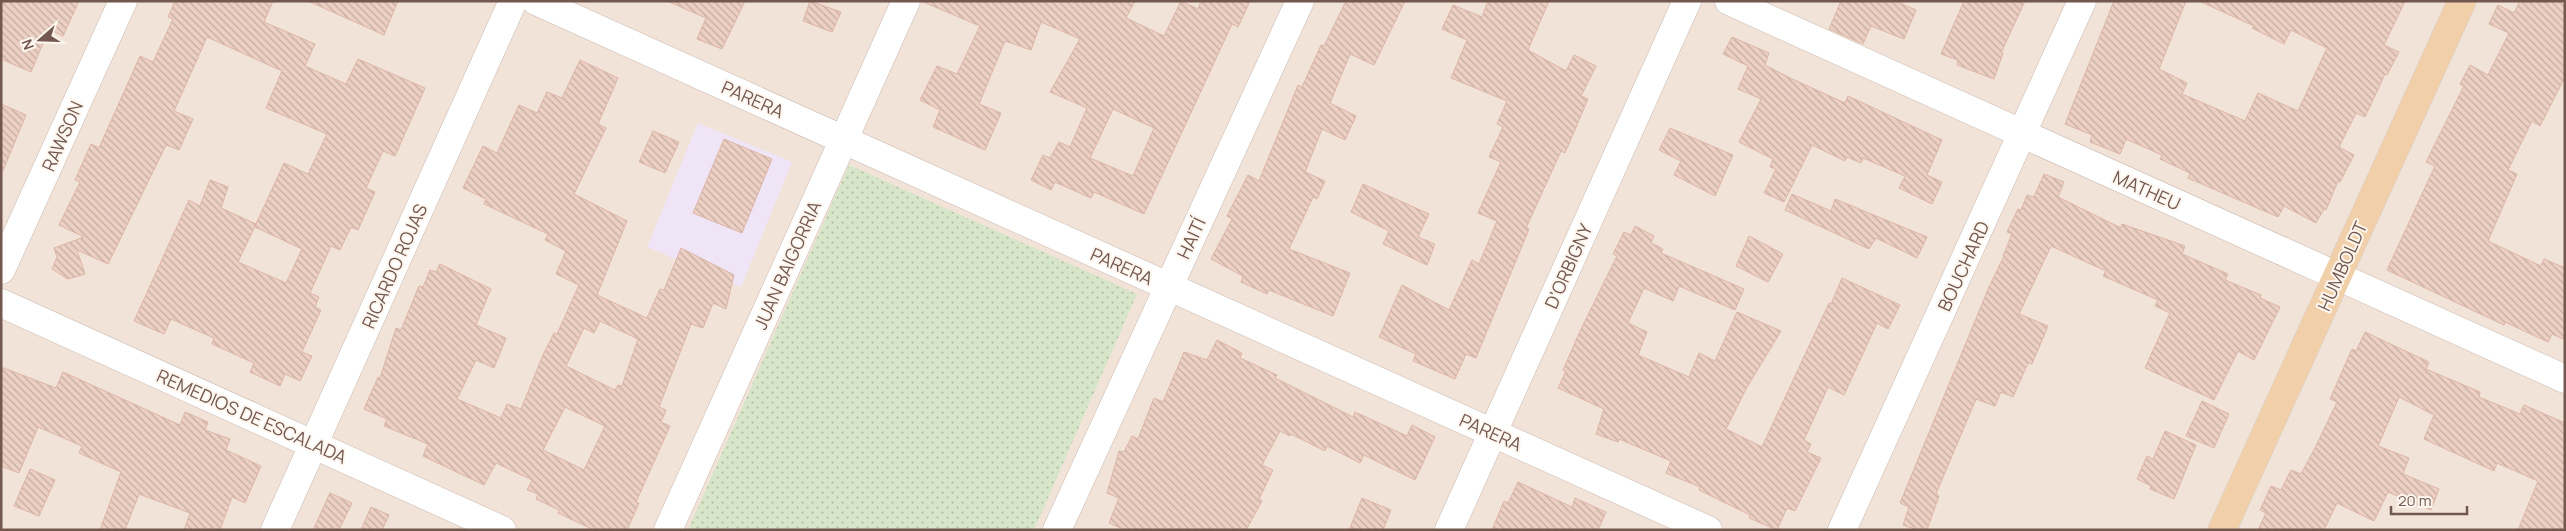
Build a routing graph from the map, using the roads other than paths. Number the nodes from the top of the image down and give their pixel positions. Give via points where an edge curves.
1 (123, 1) edge
2 (514, 1) edge
3 (536, 1) edge
4 (906, 1) edge
5 (1300, 1) edge
6 (1687, 1) edge
7 (1729, 1) edge
8 (2082, 1) edge
9 (2462, 1) edge
10 (2023, 134) junction
11 (843, 140) junction
12 (1, 270) edge
13 (2337, 276) junction
14 (1168, 286) junction
15 (1, 303) edge
16 (2565, 379) edge
17 (1493, 433) junction
18 (314, 444) junction
19 (275, 530) edge
20 (502, 530) edge
21 (668, 530) edge
22 (1057, 530) edge
23 (1449, 530) edge
24 (1708, 530) edge
25 (1842, 530) edge
26 (2222, 530) edge

1 - 12 street, RAWSON
2 - 18 street, RICARDO ROJAS
3 - 11 street, PARERA
4 - 11 street, JUAN BAIGORRIA
5 - 14 street, HAITÍ
6 - 17 street, D'ORBIGNY
7 - 10 street, MATHEU
8 - 10 street, BOUCHARD
9 - 13 main road, HUMBOLDT
10 - 13 street, MATHEU
10 - 25 street, BOUCHARD
11 - 14 street, PARERA
11 - 21 street, JUAN BAIGORRIA
13 - 16 street, MATHEU
13 - 26 main road, HUMBOLDT
14 - 17 street, PARERA
14 - 22 street, HAITÍ
15 - 18 street, REMEDIOS DE ESCALADA
17 - 23 street, D'ORBIGNY
17 - 24 street, PARERA
18 - 19 street, RICARDO ROJAS
18 - 20 street, REMEDIOS DE ESCALADA

